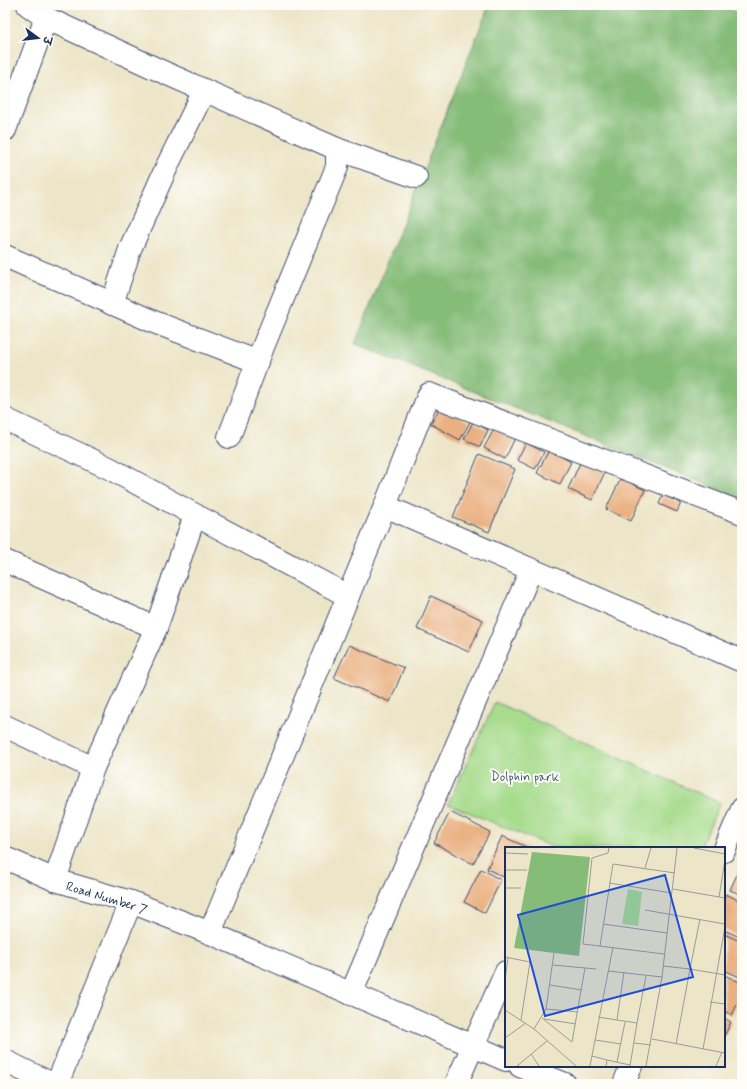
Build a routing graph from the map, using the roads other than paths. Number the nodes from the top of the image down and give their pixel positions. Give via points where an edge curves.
1 (28, 5) edge
2 (46, 18) junction
3 (204, 91) junction
4 (5, 130) edge
5 (337, 149) junction
6 (416, 177) dead end
7 (5, 256) edge
8 (112, 304) junction
9 (258, 362) junction
10 (5, 419) edge
11 (229, 437) dead end
12 (385, 506) junction
13 (742, 513) edge
14 (195, 515) junction
15 (5, 561) edge
16 (531, 570) junction
17 (348, 596) junction
18 (156, 628) junction
19 (742, 661) edge
20 (5, 726) edge
21 (93, 768) junction
22 (742, 809) edge
23 (725, 849) edge
24 (5, 858) edge
25 (55, 880) junction
26 (131, 902) junction
27 (210, 933) junction
28 (505, 974) edge
29 (351, 994) junction
30 (473, 1047) junction
31 (505, 1060) edge
32 (5, 1062) edge
33 (522, 1067) edge
34 (632, 1067) edge
35 (52, 1084) edge
36 (57, 1084) edge
37 (456, 1084) edge
38 (565, 1084) edge
39 (624, 1084) edge

1 - 2 street
2 - 3 street
2 - 4 street
3 - 5 street
3 - 8 street via 130,249
5 - 6 street
5 - 9 street via 337,167
7 - 8 street
8 - 9 street
9 - 11 street
10 - 14 street via 109,468
12 - 13 street via 429,394
12 - 16 street
12 - 17 street
14 - 17 street
14 - 18 street
15 - 18 street
16 - 19 street
16 - 29 street
17 - 27 street
18 - 21 street
20 - 21 street
21 - 25 street
22 - 23 street
24 - 25 street, Road Number 7
25 - 26 street, Road Number 7
26 - 27 street, Road Number 7
26 - 36 street
27 - 29 street, Road Number 7
28 - 30 street
29 - 30 street, Road Number 7
30 - 31 street, Road Number 7
30 - 37 street
32 - 35 street
33 - 38 street
34 - 39 street

